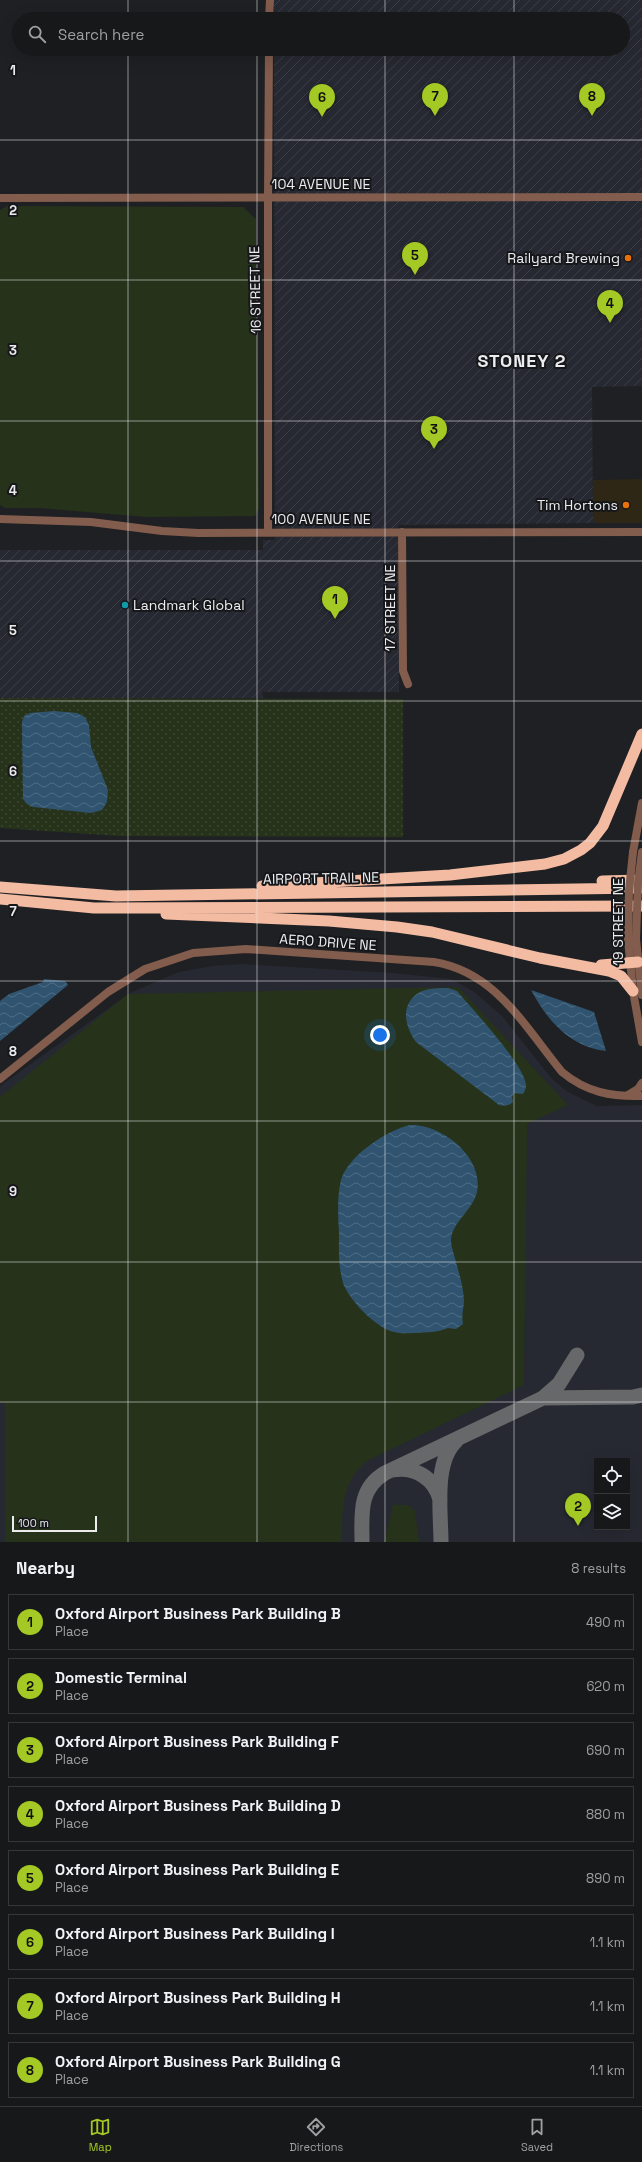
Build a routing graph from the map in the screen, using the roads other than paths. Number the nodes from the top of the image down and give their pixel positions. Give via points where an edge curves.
1 (270, 0) edge
2 (270, 12) edge
3 (269, 56) edge
4 (268, 197) junction
5 (642, 197) edge
6 (0, 198) edge
7 (0, 520) edge
8 (268, 532) junction
9 (402, 532) junction
10 (638, 533) edge
11 (642, 537) edge
12 (408, 684) dead end
13 (642, 734) edge
14 (642, 803) edge
15 (642, 849) edge
16 (637, 852) edge
17 (642, 866) edge
18 (640, 879) edge
19 (0, 887) edge
20 (642, 888) edge
21 (476, 890) junction
22 (116, 896) junction
23 (0, 900) edge
24 (642, 906) edge
25 (94, 908) junction
26 (632, 939) junction
27 (634, 962) junction
28 (579, 964) junction
29 (637, 993) edge
30 (642, 1042) edge
31 (0, 1079) edge
32 (642, 1083) edge
33 (626, 1096) junction
34 (642, 1096) edge

1 - 2 street
3 - 4 street, 16 STREET NE
4 - 5 street, 104 AVENUE NE
4 - 6 street, 104 AVENUE NE
4 - 8 street, 16 STREET NE
7 - 8 street, 100 AVENUE NE via 69,521 198,533
8 - 9 street, 100 AVENUE NE
9 - 10 street, 100 AVENUE NE
9 - 12 street, 17 STREET NE via 403,671
10 - 11 street
13 - 22 highway via 604,826 590,843 564,859 545,864 450,875
14 - 16 street, 19 STREET NE
15 - 16 street, 19 STREET NE
16 - 18 street, 19 STREET NE, bridge
16 - 26 street, 19 STREET NE, bridge via 629,891
17 - 18 highway, bridge
18 - 21 highway via 534,883
18 - 26 street, 19 STREET NE, bridge
19 - 22 highway, AIRPORT TRAIL NE
20 - 21 highway, AIRPORT TRAIL NE
21 - 22 highway, AIRPORT TRAIL NE
23 - 25 highway, AIRPORT TRAIL NE
24 - 25 highway, AIRPORT TRAIL NE
25 - 28 highway via 194,916 397,926 540,958
26 - 27 street, 19 STREET NE
27 - 28 highway via 613,965
27 - 29 street, 19 STREET NE
28 - 29 highway via 621,976
29 - 30 street, 19 STREET NE
31 - 33 street, AERO DRIVE NE via 108,992 145,970 193,953 246,949 434,962 463,969 498,994 562,1072 590,1090
32 - 33 street via 638,1090
33 - 34 street, AERO DRIVE NE

